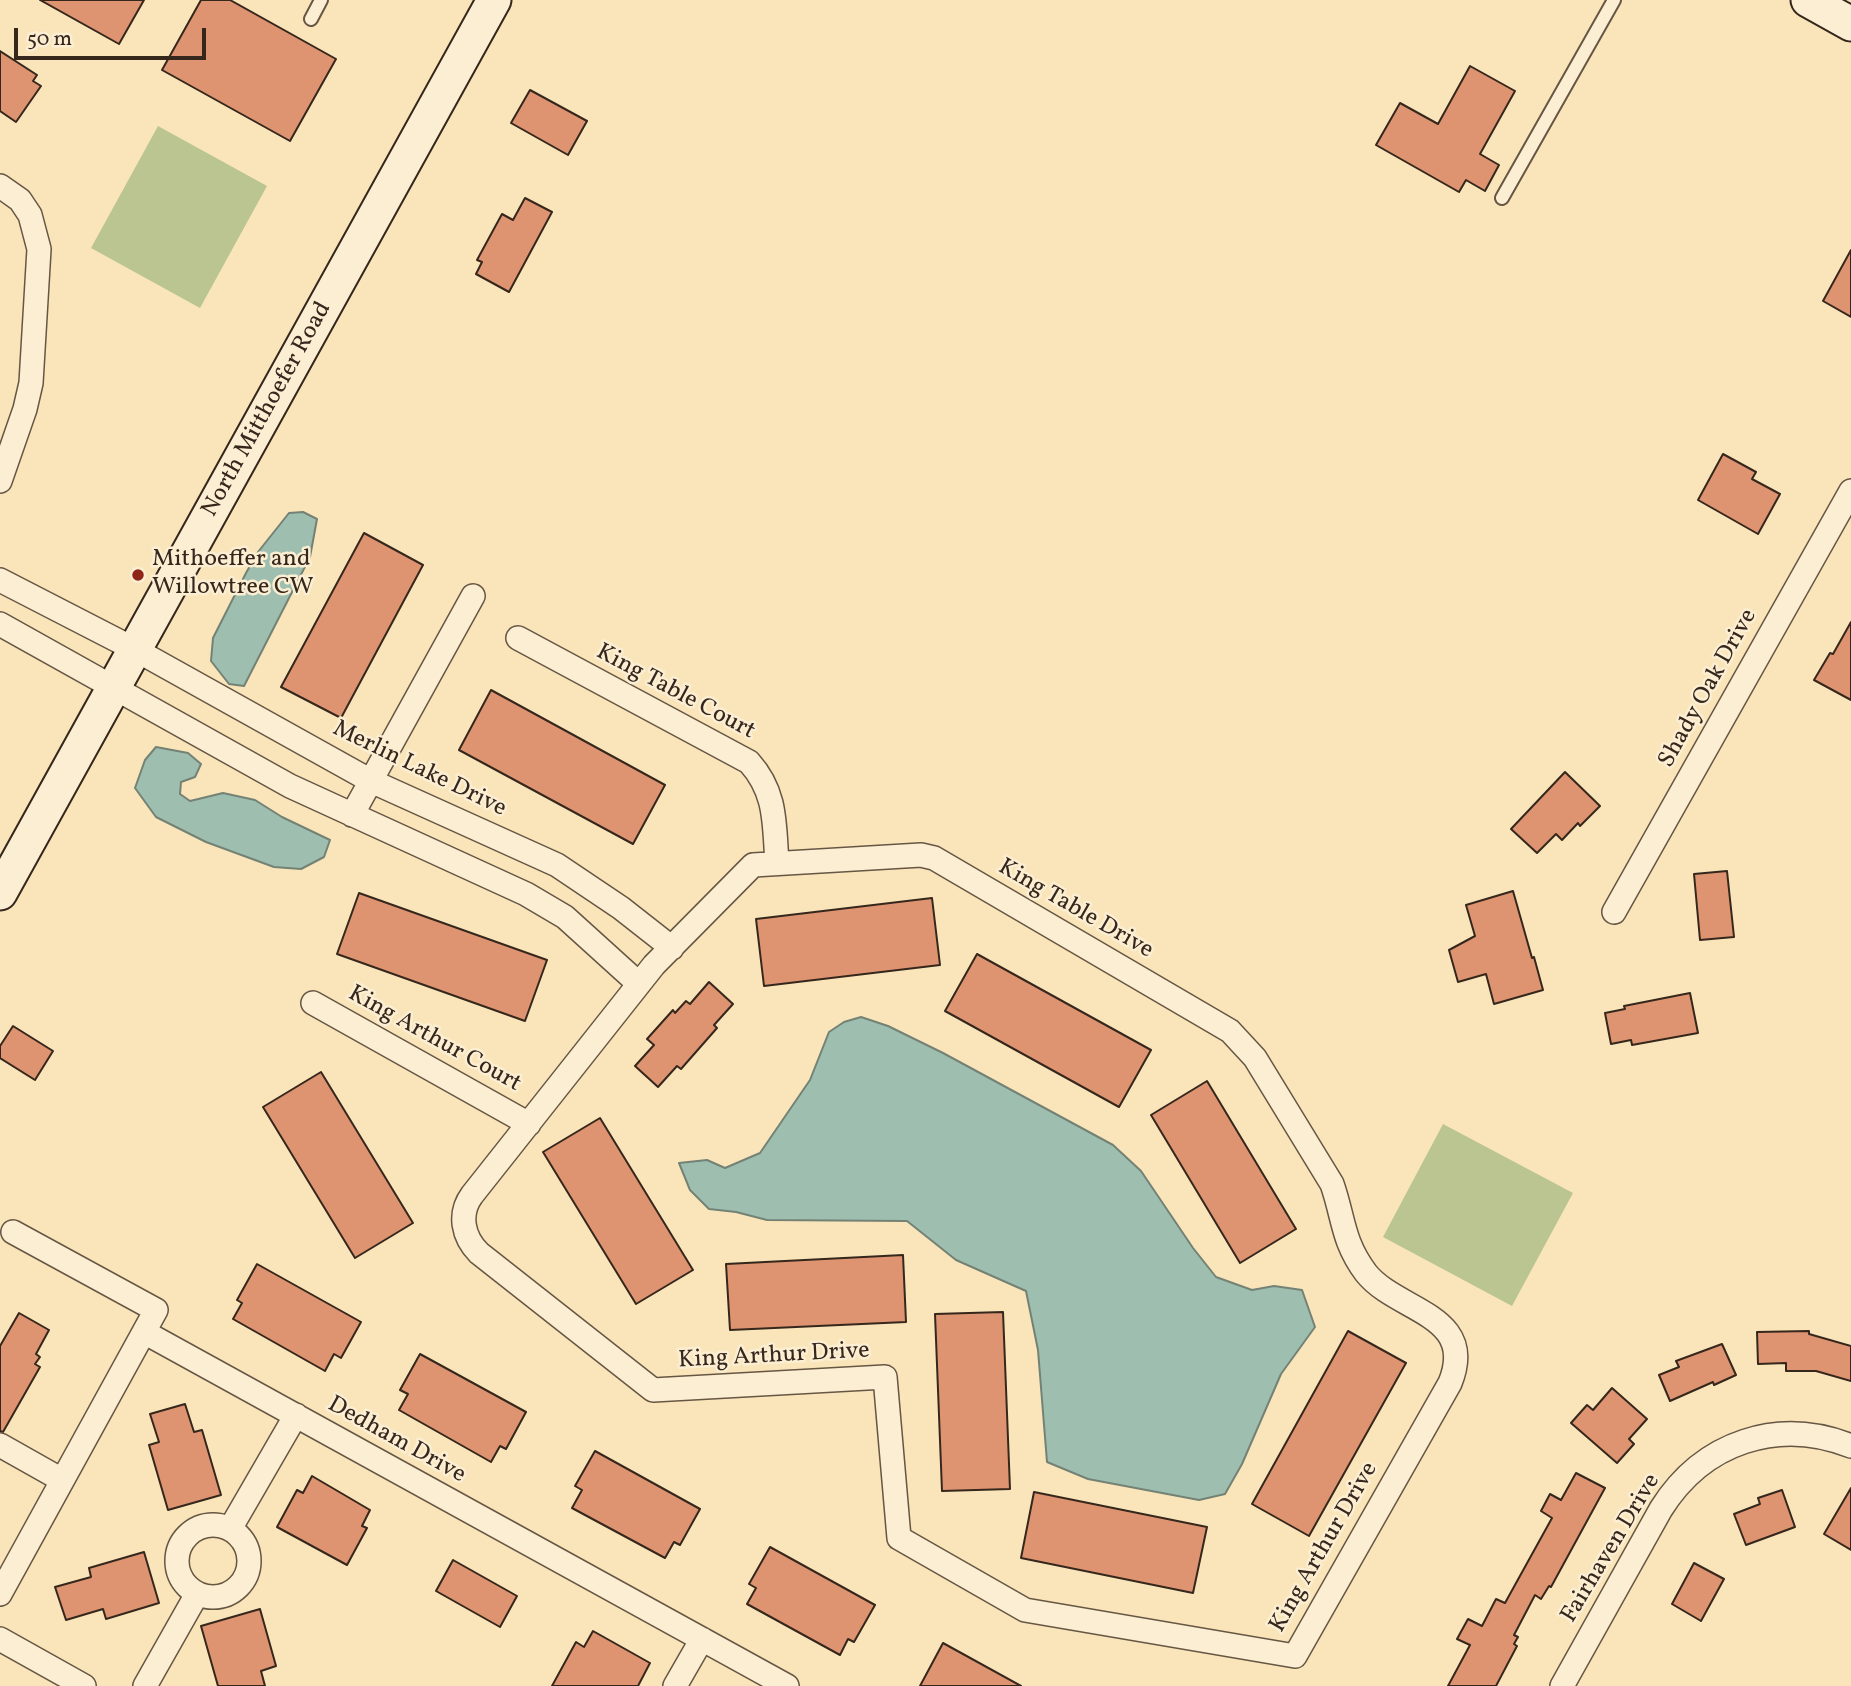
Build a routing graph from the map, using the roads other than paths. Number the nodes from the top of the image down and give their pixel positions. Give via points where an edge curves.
1 (321, 0) edge
2 (494, 0) edge
3 (1614, 0) edge
4 (1808, 0) edge
5 (310, 19) dead end
6 (1851, 24) edge
7 (0, 186) edge
8 (1502, 198) dead end
9 (0, 481) edge
10 (1851, 491) edge
11 (0, 580) edge
12 (473, 596) dead end
13 (0, 624) edge
14 (517, 638) dead end
15 (135, 650) junction
16 (113, 689) junction
17 (371, 781) junction
18 (352, 815) junction
19 (777, 863) junction
20 (0, 893) edge
21 (1614, 912) dead end
22 (671, 948) junction
23 (654, 965) joint
24 (639, 984) junction
25 (313, 1003) dead end
26 (529, 1124) junction
27 (13, 1232) dead end
28 (1363, 1269) joint
29 (144, 1332) junction
30 (296, 1415) junction
31 (0, 1445) edge
32 (1851, 1446) edge
33 (62, 1480) junction
34 (230, 1529) junction
35 (0, 1594) edge
36 (197, 1594) junction
37 (0, 1639) edge
38 (702, 1639) junction
39 (83, 1686) edge
40 (145, 1686) edge
41 (675, 1686) edge
42 (787, 1686) edge
43 (1562, 1686) edge

1 - 5 lane
2 - 15 main road, North Mitthoefer Road
3 - 8 lane
4 - 6 main road
7 - 9 street via 20,200 30,215 39,249 31,383
10 - 21 street, Shady Oak Drive
11 - 15 street, Merlin Lake Drive
12 - 17 street
13 - 16 street
14 - 19 street, King Table Court via 749,762 762,776 771,800
15 - 16 main road, North Mitthoefer Road
15 - 17 street, Merlin Lake Drive
16 - 18 street
16 - 20 main road, North Mitthoefer Road
17 - 18 street
17 - 22 street, Merlin Lake Drive via 557,865
18 - 24 street via 526,894 565,917
19 - 22 street, King Table Drive via 753,865
19 - 28 street, King Table Drive via 934,858 1230,1031 1255,1058 1332,1184 1346,1239
22 - 23 street, King Table Drive
23 - 24 street, King Arthur Drive
24 - 26 street, King Arthur Drive
25 - 26 street, King Arthur Court
26 - 28 street, King Arthur Drive via 466,1205 465,1231 479,1253 653,1390 885,1377 899,1538 1025,1610 1295,1656 1454,1374 1454,1348 1444,1326 1389,1293
27 - 29 street via 156,1310
29 - 30 street, Dedham Drive
29 - 33 street
30 - 34 street
30 - 38 street, Dedham Drive
31 - 33 street
32 - 43 street, Fairhaven Drive via 1802,1433 1776,1434 1740,1442 1703,1462 1661,1509
33 - 35 street
34 - 36 street via 240,1536 249,1559 242,1583 222,1596
34 - 36 street via 207,1525 187,1535 180,1545 177,1567
36 - 40 street
37 - 39 street
38 - 41 street
38 - 42 street, Dedham Drive

